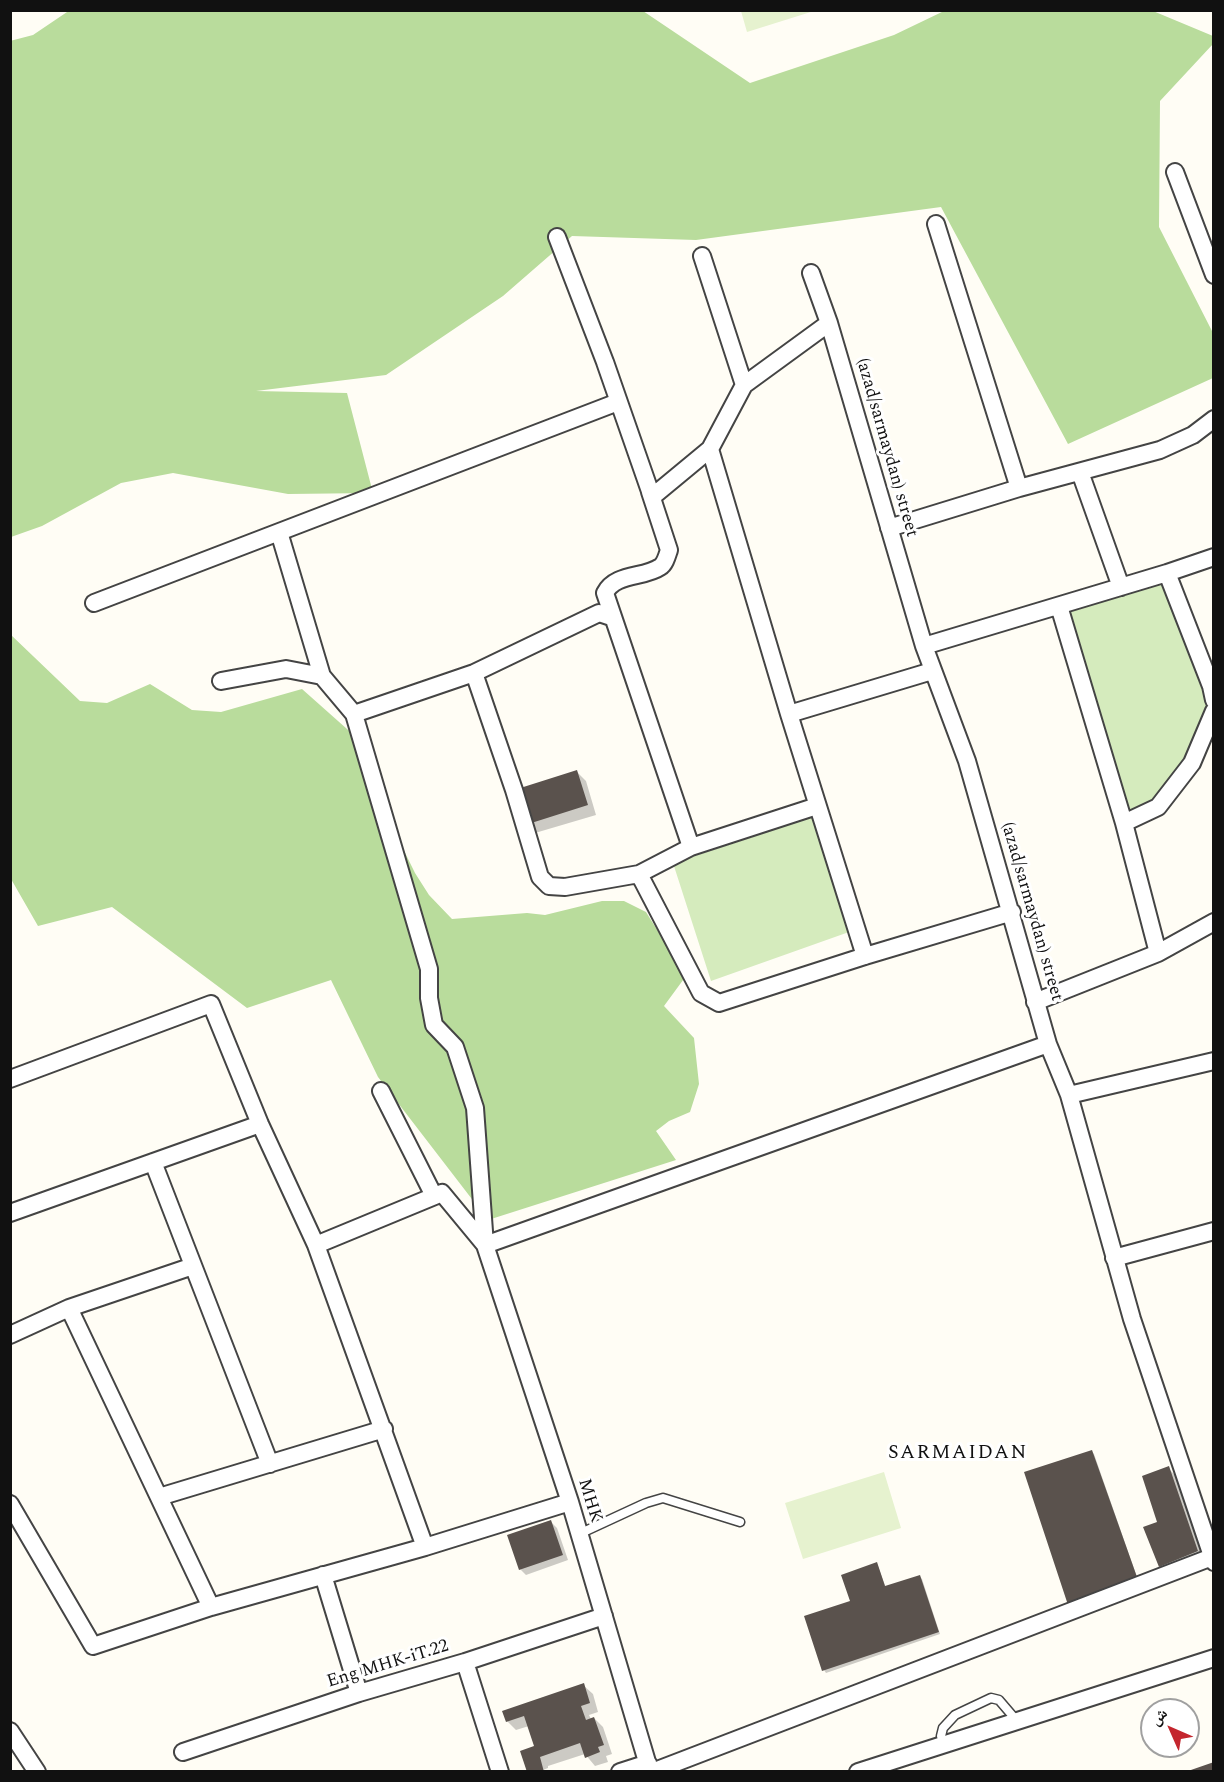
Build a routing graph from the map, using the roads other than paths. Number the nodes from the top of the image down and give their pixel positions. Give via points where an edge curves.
1 (1175, 172) dead end
2 (936, 224) dead end
3 (557, 237) dead end
4 (702, 256) dead end
5 (811, 273) dead end
6 (1214, 275) edge
7 (829, 323) junction
8 (744, 385) junction
9 (618, 402) junction
10 (1214, 418) edge
11 (710, 449) junction
12 (1080, 472) junction
13 (1019, 488) junction
14 (650, 492) junction
15 (889, 528) junction
16 (279, 532) junction
17 (1214, 556) edge
18 (1167, 573) junction
19 (1122, 587) junction
20 (93, 603) dead end
21 (1059, 606) junction
22 (611, 617) junction
23 (924, 646) junction
24 (932, 671) junction
25 (474, 672) junction
26 (322, 676) junction
27 (221, 681) dead end
28 (1212, 690) edge
29 (1214, 711) edge
30 (354, 714) junction
31 (789, 714) junction
32 (817, 806) junction
33 (1125, 823) junction
34 (691, 847) junction
35 (639, 874) junction
36 (1012, 912) junction
37 (1214, 922) edge
38 (1158, 953) junction
39 (865, 956) junction
40 (1035, 1002) junction
41 (1048, 1044) junction
42 (1214, 1061) edge
43 (10, 1079) edge
44 (381, 1091) dead end
45 (1069, 1095) junction
46 (260, 1124) junction
47 (153, 1162) junction
48 (434, 1196) junction
49 (10, 1213) edge
50 (1214, 1231) edge
51 (316, 1245) junction
52 (485, 1245) junction
53 (1114, 1258) junction
54 (193, 1266) junction
55 (69, 1308) junction
56 (10, 1335) edge
57 (384, 1429) junction
58 (270, 1464) junction
59 (159, 1497) junction
60 (570, 1502) junction
61 (10, 1504) edge
62 (740, 1522) dead end
63 (579, 1534) junction
64 (425, 1547) junction
65 (1213, 1559) edge
66 (323, 1575) junction
67 (211, 1607) junction
68 (604, 1616) junction
69 (1214, 1658) edge
70 (465, 1662) junction
71 (359, 1693) junction
72 (1017, 1721) junction
73 (10, 1731) edge
74 (945, 1744) junction
75 (183, 1752) dead end
76 (650, 1769) edge
77 (37, 1772) edge
78 (500, 1772) edge
79 (620, 1772) edge
80 (858, 1772) edge

1 - 6 street
2 - 13 street
3 - 9 street
4 - 8 street
5 - 7 street, (azad/sarmaydan) street
7 - 8 street
7 - 15 street, (azad/sarmaydan) street
8 - 11 street
9 - 14 street
9 - 16 street
10 - 12 street via 1193,435 1160,450
11 - 14 street via 652,497
11 - 31 street
12 - 13 street
12 - 19 street
13 - 15 street
14 - 22 street via 669,550 660,567 608,587 605,593
15 - 23 street, (azad/sarmaydan) street
16 - 20 street
16 - 26 street
17 - 18 street
18 - 19 street
18 - 28 street
19 - 21 street
21 - 23 street
21 - 33 street
22 - 25 street via 599,613
22 - 34 street
23 - 24 street, (azad/sarmaydan) street
24 - 31 street
24 - 36 street, (azad/sarmaydan) street via 967,761
25 - 30 street
25 - 35 street via 540,877 549,886 565,887
26 - 27 street via 286,669
26 - 30 street
29 - 33 street via 1192,763 1158,807
30 - 52 street via 429,969 434,1025 455,1047 475,1108
31 - 32 street
32 - 34 street
32 - 39 street
33 - 38 street
34 - 35 street
35 - 39 street via 701,993 719,1003
36 - 39 street
36 - 40 street, (azad/sarmaydan) street
37 - 38 street
38 - 40 street
40 - 41 street, (azad/sarmaydan) street
41 - 45 street, (azad/sarmaydan) street
41 - 52 street
42 - 45 street
43 - 46 street via 211,1004
44 - 48 street
45 - 53 street, (azad/sarmaydan) street
46 - 47 street
46 - 51 street
47 - 49 street
47 - 54 street
48 - 51 street
48 - 52 street via 442,1192
50 - 53 street
51 - 57 street
52 - 60 street, MHK
53 - 65 street, (azad/sarmaydan) street
54 - 55 street
54 - 58 street
55 - 56 street
55 - 59 street
57 - 58 street
57 - 64 street
58 - 59 street
59 - 67 street
60 - 63 street, MHK
60 - 64 street
61 - 67 street via 93,1646
62 - 63 lane via 663,1498
63 - 68 street, MHK
64 - 66 street
65 - 76 street
66 - 67 street
66 - 71 street
68 - 70 street, Eng MHK-iT.22
68 - 76 street, MHK
69 - 72 street
70 - 71 street, Eng MHK-iT.22
70 - 78 street
71 - 75 street, Eng MHK-iT.22
72 - 74 street
72 - 74 lane via 999,1700 991,1698 948,1722 941,1736
73 - 77 street
74 - 80 street
76 - 79 street

